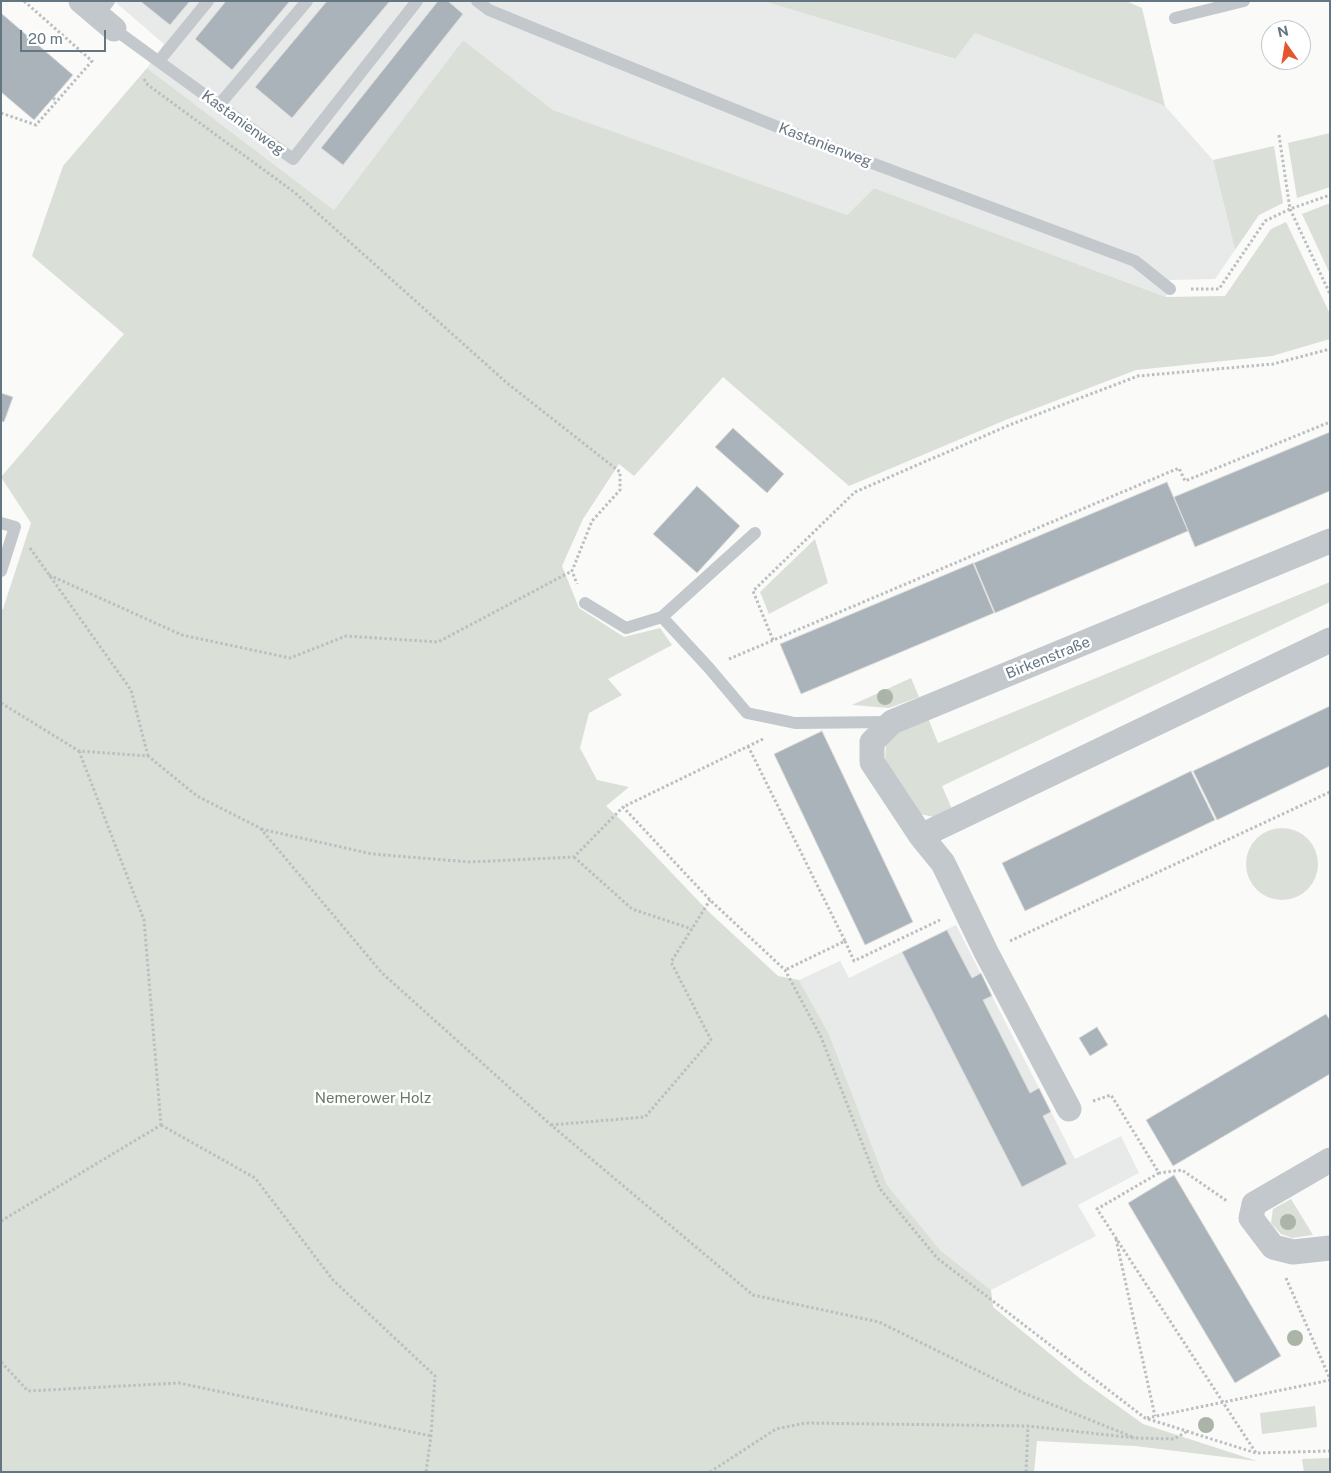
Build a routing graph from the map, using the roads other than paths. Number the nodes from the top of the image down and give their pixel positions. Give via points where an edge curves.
1 (208, 1) edge
2 (307, 1) edge
3 (418, 1) edge
4 (478, 1) edge
5 (1244, 1) edge
6 (100, 12) edge
7 (1175, 18) dead end
8 (159, 61) junction
9 (219, 105) junction
10 (1170, 289) road end
11 (1, 523) edge
12 (755, 533) dead end
13 (1330, 541) edge
14 (1, 571) edge
15 (585, 603) road end
16 (662, 617) junction
17 (1330, 640) edge
18 (892, 722) junction
19 (921, 836) junction
20 (1069, 1109) dead end
21 (1330, 1160) edge
22 (1330, 1248) edge

1 - 8 lane
2 - 9 lane
3 - 9 lane, Kastanienweg via 293,159
4 - 10 lane, Kastanienweg via 489,10 810,140 1135,260
5 - 7 lane
6 - 8 lane, Kastanienweg
8 - 9 lane, Kastanienweg
11 - 14 lane via 15,527
12 - 16 lane
13 - 18 street, Birkenstraße
15 - 16 lane via 626,628
16 - 18 lane via 747,713 795,723
17 - 19 street
18 - 19 street, Birkenstraße via 872,742 872,762
19 - 20 street, Birkenstraße via 943,863
21 - 22 street via 1254,1204 1251,1218 1273,1247 1293,1252

